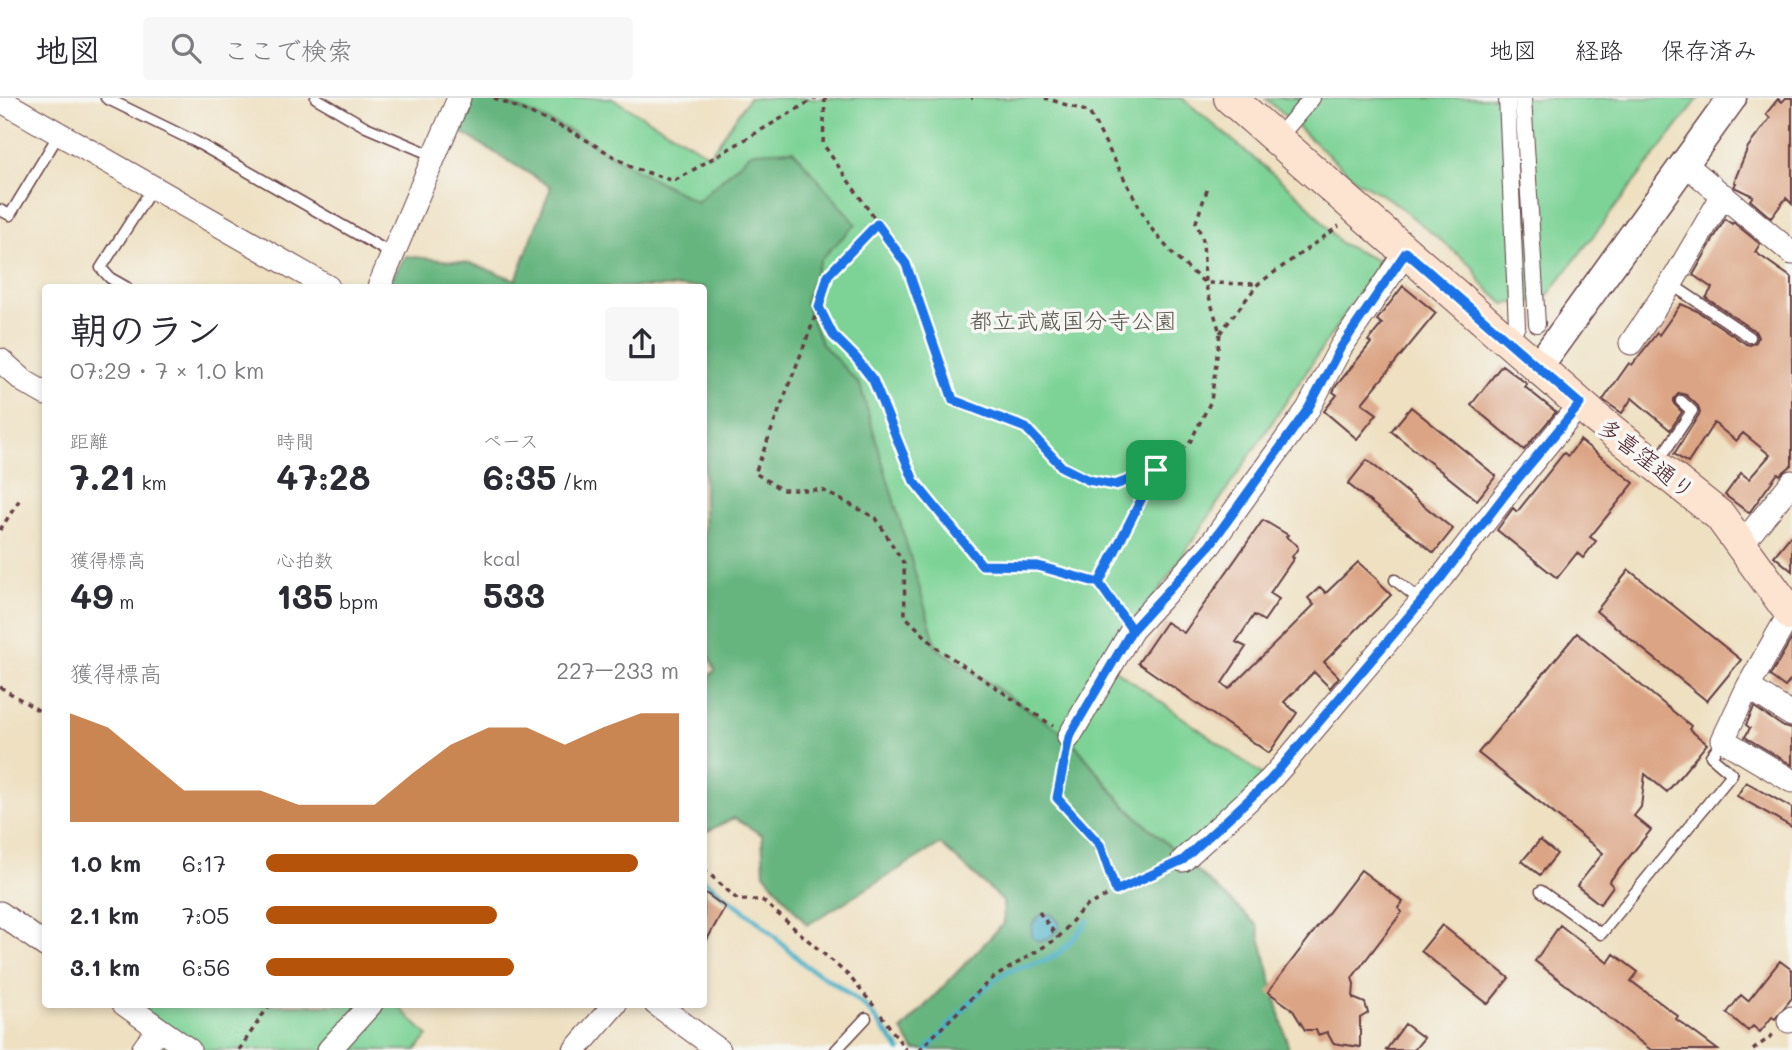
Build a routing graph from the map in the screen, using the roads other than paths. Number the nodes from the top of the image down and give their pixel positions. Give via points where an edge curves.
1 (106, 98) edge
2 (316, 98) edge
3 (459, 98) edge
4 (1230, 98) edge
5 (1312, 98) edge
6 (1507, 98) edge
7 (1523, 98) edge
8 (1732, 98) edge
9 (0, 100) edge
10 (127, 103) edge
11 (1287, 127) dead end
12 (60, 134) junction
13 (434, 156) junction
14 (1685, 164) junction
15 (153, 187) junction
16 (1723, 195) junction
17 (0, 209) edge
18 (1406, 252) junction
19 (1792, 253) edge
20 (392, 254) junction
21 (121, 284) edge
22 (323, 284) edge
23 (380, 284) edge
24 (1671, 284) junction
25 (1538, 324) dead end
26 (1517, 326) dead end
27 (1750, 337) dead end
28 (1631, 343) dead end
29 (0, 360) edge
30 (1538, 367) junction
31 (42, 392) edge
32 (1681, 401) dead end
33 (1580, 404) junction
34 (1656, 465) junction
35 (1792, 482) edge
36 (1742, 544) junction
37 (1395, 580) dead end
38 (1421, 601) junction
39 (1791, 614) edge
40 (1748, 687) junction
41 (1792, 715) edge
42 (1069, 737) road end
43 (1723, 740) junction
44 (1792, 781) edge
45 (1183, 860) road end
46 (1541, 891) dead end
47 (0, 913) edge
48 (42, 943) edge
49 (129, 1008) edge
50 (367, 1008) edge
51 (612, 1008) edge
52 (661, 1008) edge
53 (866, 1018) dead end
54 (158, 1029) junction
55 (144, 1050) edge
56 (189, 1050) edge
57 (329, 1050) edge
58 (575, 1050) edge
59 (719, 1050) edge
60 (836, 1050) edge

1 - 10 lane
2 - 13 lane via 366,127
3 - 13 street
4 - 18 main road, 多喜窪通り
5 - 11 street
6 - 26 street
7 - 25 street
8 - 14 street
9 - 12 street
10 - 20 lane
12 - 15 street
12 - 17 lane via 9,215
13 - 20 street
14 - 16 street
14 - 30 street
15 - 21 lane via 101,268
15 - 22 street
16 - 19 street
16 - 24 street
18 - 30 main road, 多喜窪通り
18 - 42 street via 1341,347 1308,409 1210,545 1132,630
20 - 23 street
24 - 27 lane
24 - 28 street
29 - 31 street
30 - 33 main road, 多喜窪通り
32 - 34 lane via 1692,411
33 - 34 main road, 多喜窪通り
33 - 38 street
34 - 36 main road, 多喜窪通り via 1720,516
35 - 36 street
36 - 39 main road, 多喜窪通り
37 - 38 lane
38 - 45 street via 1270,780
39 - 40 street
40 - 41 street
40 - 43 street
43 - 44 street
43 - 46 lane via 1711,756 1732,774 1601,934
47 - 48 street
49 - 54 street
50 - 57 street
51 - 58 street
52 - 59 street
53 - 60 lane
54 - 55 street
54 - 56 street

